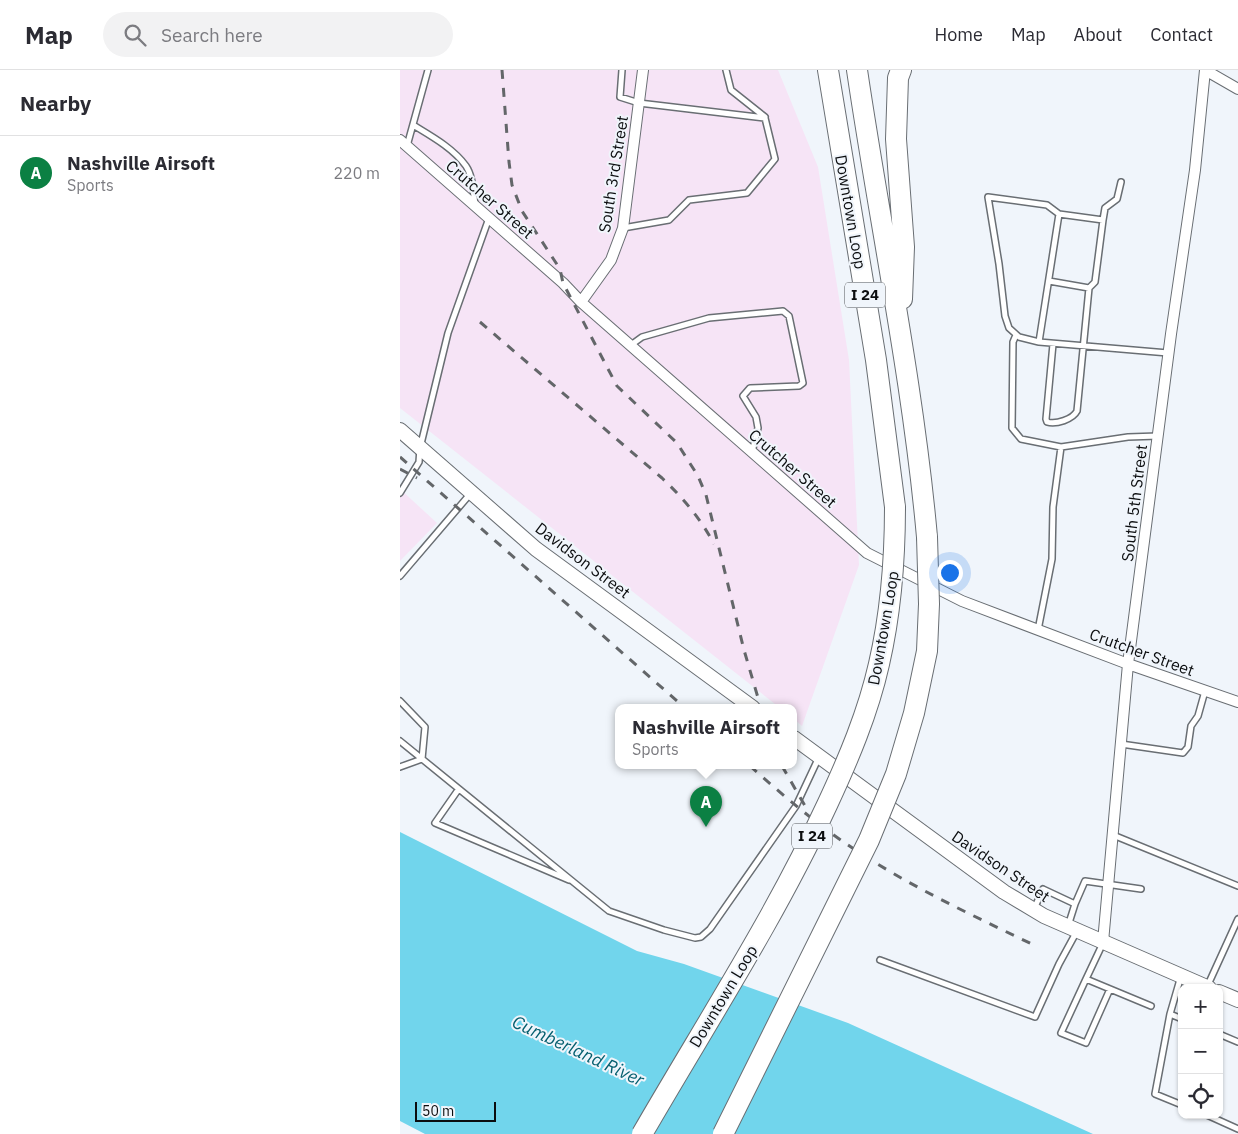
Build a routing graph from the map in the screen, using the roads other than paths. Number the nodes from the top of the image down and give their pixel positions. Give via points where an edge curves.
1 (428, 70) edge
2 (622, 70) edge
3 (643, 70) edge
4 (726, 70) edge
5 (857, 70) edge
6 (901, 70) edge
7 (1205, 70) edge
8 (826, 75) edge
9 (1238, 89) edge
10 (639, 103) junction
11 (765, 118) junction
12 (413, 125) junction
13 (403, 143) edge
14 (1120, 182) dead end
15 (475, 206) junction
16 (1059, 214) junction
17 (489, 218) junction
18 (1103, 220) junction
19 (623, 228) junction
20 (1048, 281) junction
21 (1089, 288) junction
22 (581, 302) junction
23 (1016, 335) junction
24 (1039, 342) junction
25 (901, 343) junction
26 (1053, 344) junction
27 (631, 346) junction
28 (1083, 346) junction
29 (1168, 353) junction
30 (400, 430) edge
31 (1158, 436) junction
32 (1061, 447) junction
33 (420, 448) junction
34 (752, 452) junction
35 (472, 492) junction
36 (400, 493) edge
37 (400, 576) edge
38 (1038, 630) junction
39 (1128, 664) junction
40 (1205, 690) junction
41 (400, 701) edge
42 (1238, 702) edge
43 (748, 704) edge
44 (797, 740) edge
45 (400, 741) edge
46 (1121, 744) junction
47 (819, 757) junction
48 (422, 759) junction
49 (400, 767) edge
50 (458, 790) junction
51 (1113, 835) junction
52 (576, 883) junction
53 (1108, 884) junction
54 (1238, 886) edge
55 (1141, 889) dead end
56 (1075, 904) junction
57 (1033, 910) junction
58 (1238, 920) edge
59 (1073, 928) junction
60 (1103, 942) junction
61 (880, 960) dead end
62 (1181, 976) junction
63 (1086, 979) junction
64 (1200, 984) edge
65 (1214, 984) edge
66 (1110, 989) junction
67 (1223, 994) edge
68 (1238, 1000) edge
69 (1151, 1006) dead end
70 (1170, 1014) junction
71 (1178, 1017) edge
72 (1223, 1036) edge
73 (1238, 1042) edge
74 (1178, 1103) edge
75 (1217, 1119) edge
76 (1238, 1128) edge
77 (642, 1134) edge
78 (723, 1134) edge

1 - 12 lane
2 - 10 lane via 620,97
3 - 10 street, South 3rd Street
4 - 11 lane via 731,90
5 - 25 highway, Downtown Loop / I 24
6 - 25 highway via 896,139 904,247
7 - 9 street
7 - 29 street, South 5th Street via 1196,170
8 - 77 highway, Downtown Loop / I 24, bridge via 876,360 896,507 895,559 888,618 863,718 808,846
10 - 11 lane
10 - 19 street, South 3rd Street
11 - 19 lane via 775,159 747,193 689,200 669,220
12 - 13 lane
12 - 15 lane via 446,146 466,167 473,186
13 - 15 street, Crutcher Street
14 - 18 lane via 1117,200 1105,208
15 - 17 street, Crutcher Street
16 - 18 lane
16 - 20 lane
16 - 23 lane via 1047,205 988,197 1005,316 1009,328
17 - 22 street, Crutcher Street
17 - 33 lane via 448,334
18 - 21 lane via 1095,282
19 - 22 street, South 3rd Street via 611,260
20 - 21 lane
20 - 24 lane
21 - 28 lane
22 - 27 street, Crutcher Street
23 - 24 lane
23 - 32 lane via 1013,342 1012,428 1021,439
24 - 26 lane
25 - 78 highway, Downtown Loop / I 24, bridge via 927,537 927,652 914,713 896,774 869,840
26 - 28 lane
26 - 28 lane via 1046,419 1052,423 1073,417 1077,411
27 - 34 street, Crutcher Street
27 - 34 lane via 642,337 709,318 783,312 789,316 803,383 799,386 750,388 743,396 756,416 758,428
28 - 29 lane
29 - 31 street, South 5th Street
30 - 33 street, Davidson Street
31 - 32 lane
31 - 39 street, South 5th Street
32 - 38 lane via 1053,506 1052,559
33 - 35 street, Davidson Street
33 - 36 lane via 419,462
34 - 38 street, Crutcher Street via 867,553 962,601
35 - 37 lane
35 - 43 street, Davidson Street via 536,549
38 - 39 street, Crutcher Street
39 - 40 street, Crutcher Street
39 - 46 street, South 5th Street
40 - 42 street, Crutcher Street
40 - 46 lane via 1198,716 1191,726 1188,748 1183,753
41 - 48 lane via 425,727
44 - 47 street, Davidson Street
45 - 48 lane
46 - 51 street, South 5th Street
47 - 52 lane via 796,806 702,937 664,930 609,911
47 - 57 street, Davidson Street
48 - 49 lane
48 - 50 lane
50 - 52 lane
50 - 52 lane via 435,823
51 - 53 street, South 5th Street
51 - 54 lane
53 - 55 lane
53 - 56 lane via 1085,881
53 - 60 street, South 5th Street
56 - 57 lane via 1043,889
56 - 59 lane
57 - 59 street, Davidson Street
58 - 65 lane
59 - 60 street, Davidson Street
59 - 61 lane via 1035,1017
60 - 62 street, Davidson Street
60 - 63 lane
62 - 64 street, Davidson Street
62 - 70 lane
63 - 66 lane
63 - 66 lane via 1061,1033 1086,1044
66 - 69 lane
67 - 68 street, Davidson Street
70 - 71 lane
70 - 74 lane via 1156,1094
72 - 73 lane
75 - 76 lane

